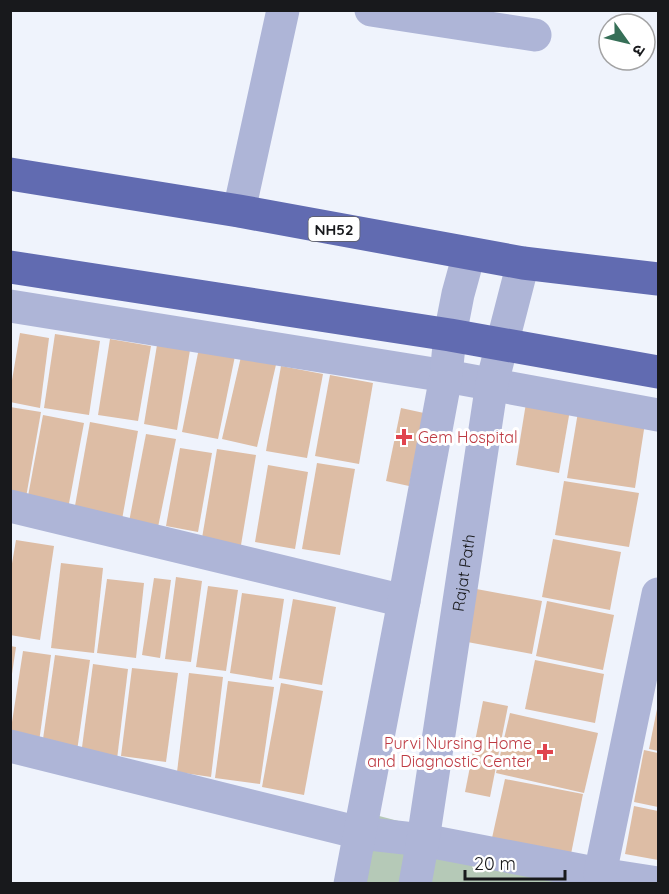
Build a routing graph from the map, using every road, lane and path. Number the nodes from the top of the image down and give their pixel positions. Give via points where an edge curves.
1 (283, 10) edge
2 (371, 10) edge
3 (535, 35) dead end
4 (10, 174) edge
5 (239, 211) junction
6 (469, 254) junction
7 (523, 263) junction
8 (10, 267) edge
9 (658, 279) edge
10 (10, 306) edge
11 (450, 335) junction
12 (502, 344) junction
13 (658, 372) edge
14 (446, 376) junction
15 (492, 384) junction
16 (658, 415) edge
17 (10, 506) edge
18 (658, 594) edge
19 (404, 602) junction
20 (10, 746) edge
21 (360, 833) junction
22 (423, 840) junction
23 (600, 874) junction
24 (658, 883) edge
25 (350, 884) edge
26 (415, 884) edge

1 - 5 street
2 - 3 street
4 - 5 highway, NH52
5 - 6 highway, NH52
6 - 7 highway, NH52
6 - 11 street
7 - 9 highway, NH52
7 - 12 street, Rajat Path
8 - 11 highway
10 - 14 street
11 - 12 highway
11 - 14 street
12 - 13 highway
12 - 15 street, Rajat Path
14 - 15 street
14 - 19 street
15 - 16 street
15 - 22 street, Rajat Path
17 - 19 street
18 - 23 street
19 - 21 street
20 - 21 street
21 - 22 street
21 - 25 street
22 - 23 street
22 - 26 street, Rajat Path
23 - 24 street

